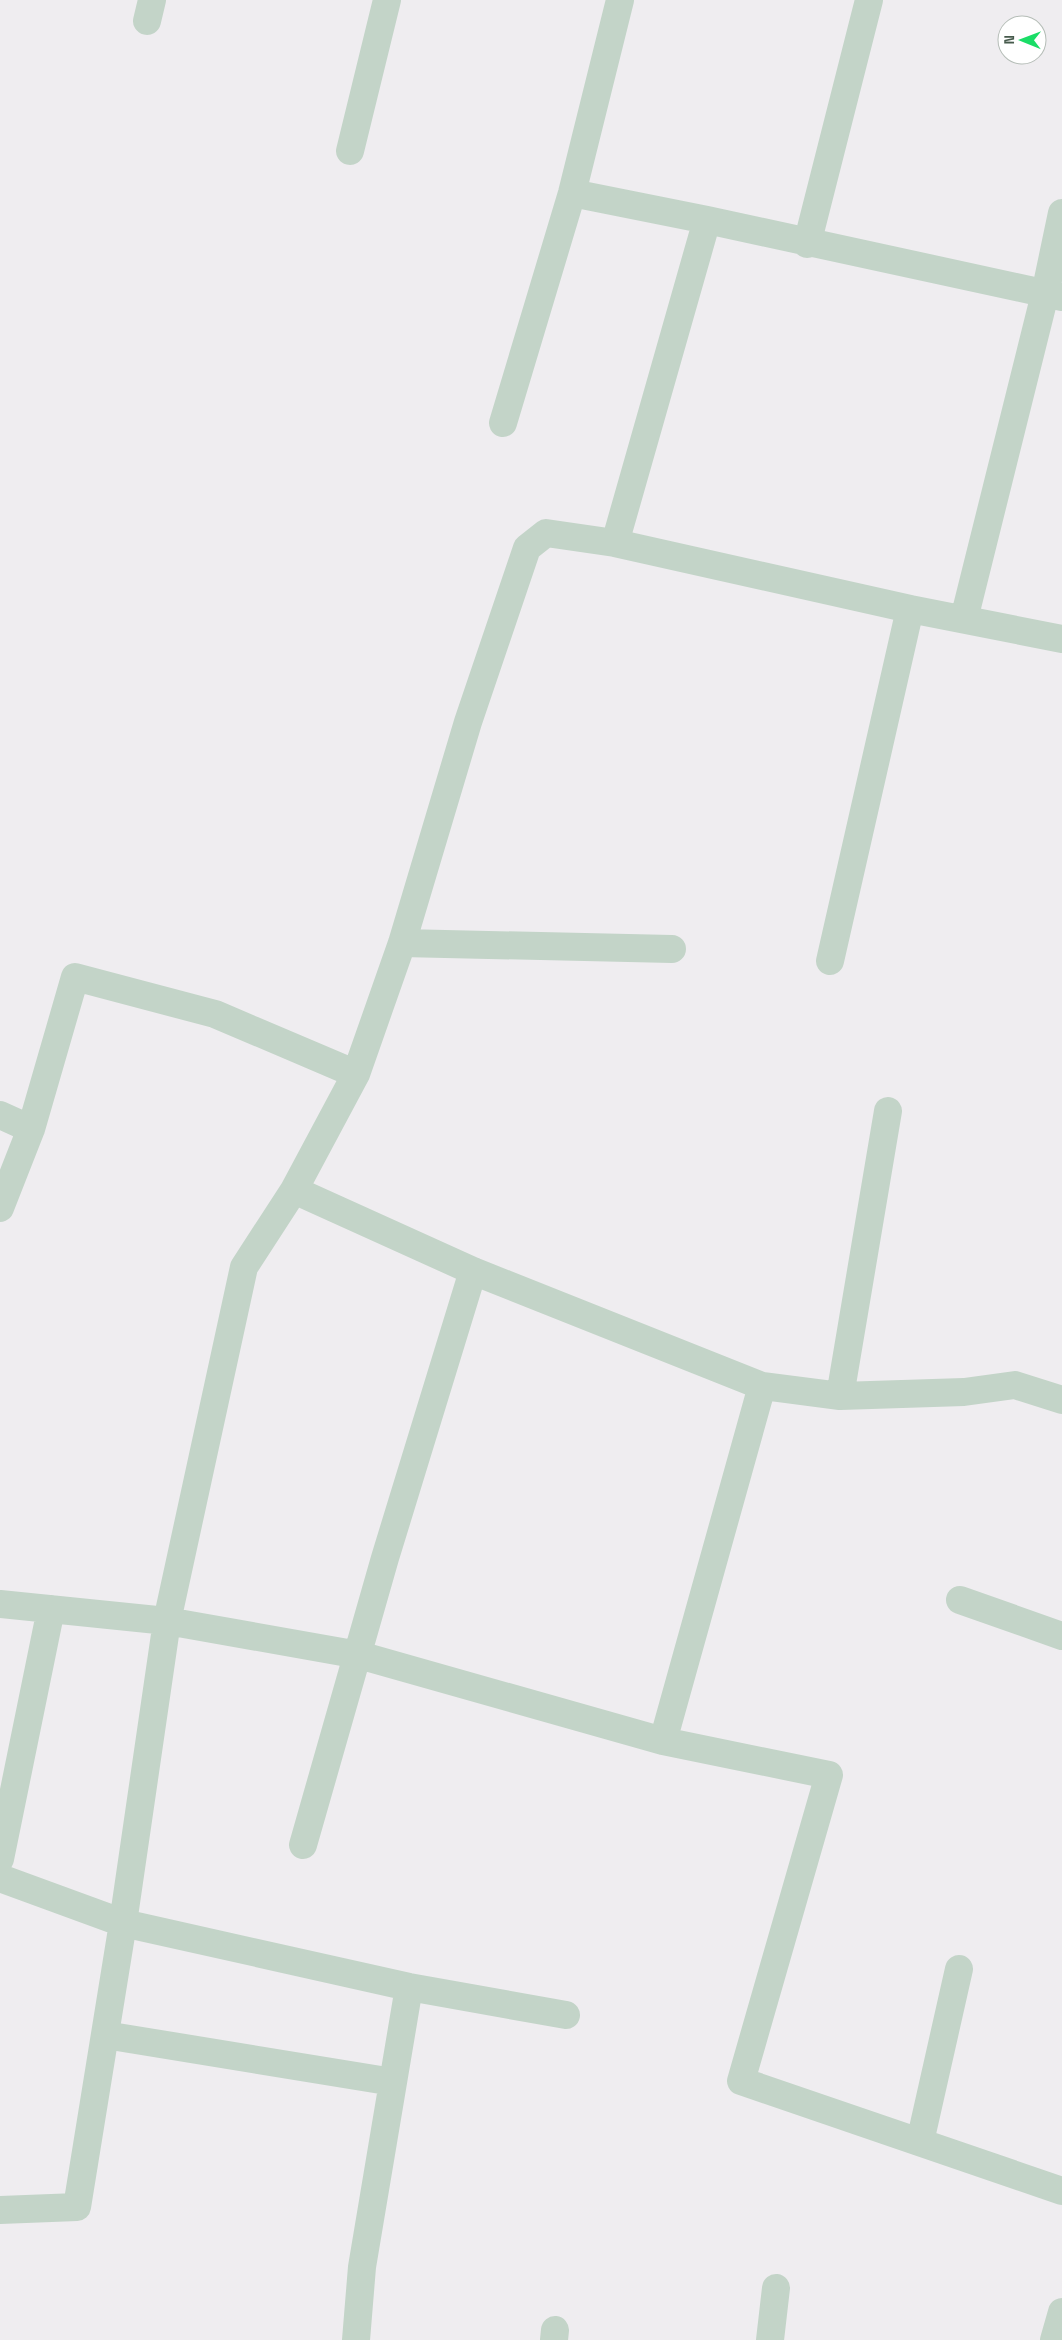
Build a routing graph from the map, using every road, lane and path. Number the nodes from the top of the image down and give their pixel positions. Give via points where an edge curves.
1 (387, 0) edge
2 (620, 0) edge
3 (869, 0) edge
4 (350, 151) dead end
5 (572, 193) junction
6 (1062, 213) edge
7 (707, 220) junction
8 (807, 244) junction
9 (1053, 296) edge
10 (504, 423) dead end
11 (615, 543) junction
12 (910, 609) junction
13 (964, 620) junction
14 (1062, 639) edge
15 (402, 943) junction
16 (672, 949) dead end
17 (830, 961) dead end
18 (356, 1074) junction
19 (888, 1111) dead end
20 (0, 1115) edge
21 (31, 1129) junction
22 (294, 1190) junction
23 (0, 1208) edge
24 (473, 1271) junction
25 (762, 1386) junction
26 (840, 1396) junction
27 (1062, 1400) edge
28 (960, 1600) dead end
29 (0, 1604) edge
30 (51, 1609) junction
31 (167, 1620) junction
32 (1062, 1636) edge
33 (359, 1655) junction
34 (663, 1741) junction
35 (303, 1845) dead end
36 (0, 1859) edge
37 (0, 1878) edge
38 (123, 1923) junction
39 (959, 1969) dead end
40 (409, 1987) junction
41 (566, 2015) dead end
42 (105, 2035) junction
43 (393, 2082) junction
44 (920, 2142) junction
45 (1062, 2191) edge
46 (0, 2210) edge
47 (776, 2288) dead end
48 (1062, 2312) edge
49 (356, 2340) edge
50 (770, 2340) edge
51 (1054, 2340) edge

1 - 4 street
2 - 5 street
3 - 8 street
5 - 7 street
5 - 10 street
6 - 9 street
7 - 8 street
7 - 11 street
8 - 9 street
9 - 13 street
11 - 12 street
11 - 15 street via 546,533 527,548 468,722
12 - 13 street
12 - 17 street
13 - 14 street
15 - 16 street
15 - 18 street
18 - 21 street via 215,1014 75,977
18 - 22 street
19 - 26 street
20 - 21 street
21 - 23 street
22 - 24 street
22 - 31 street via 244,1268
24 - 25 street
24 - 33 street via 385,1558
25 - 26 street
25 - 34 street
26 - 27 street via 964,1392 1015,1385
28 - 32 street
29 - 30 street
30 - 31 street
30 - 36 street
31 - 33 street
31 - 38 street
33 - 34 street
33 - 35 street
34 - 44 street via 829,1775 741,2080
37 - 38 street
38 - 40 street
38 - 42 street
39 - 44 street
40 - 41 street
40 - 43 street
42 - 43 street
42 - 46 street via 76,2207
43 - 49 street via 362,2267
44 - 45 street
47 - 50 street
48 - 51 street

